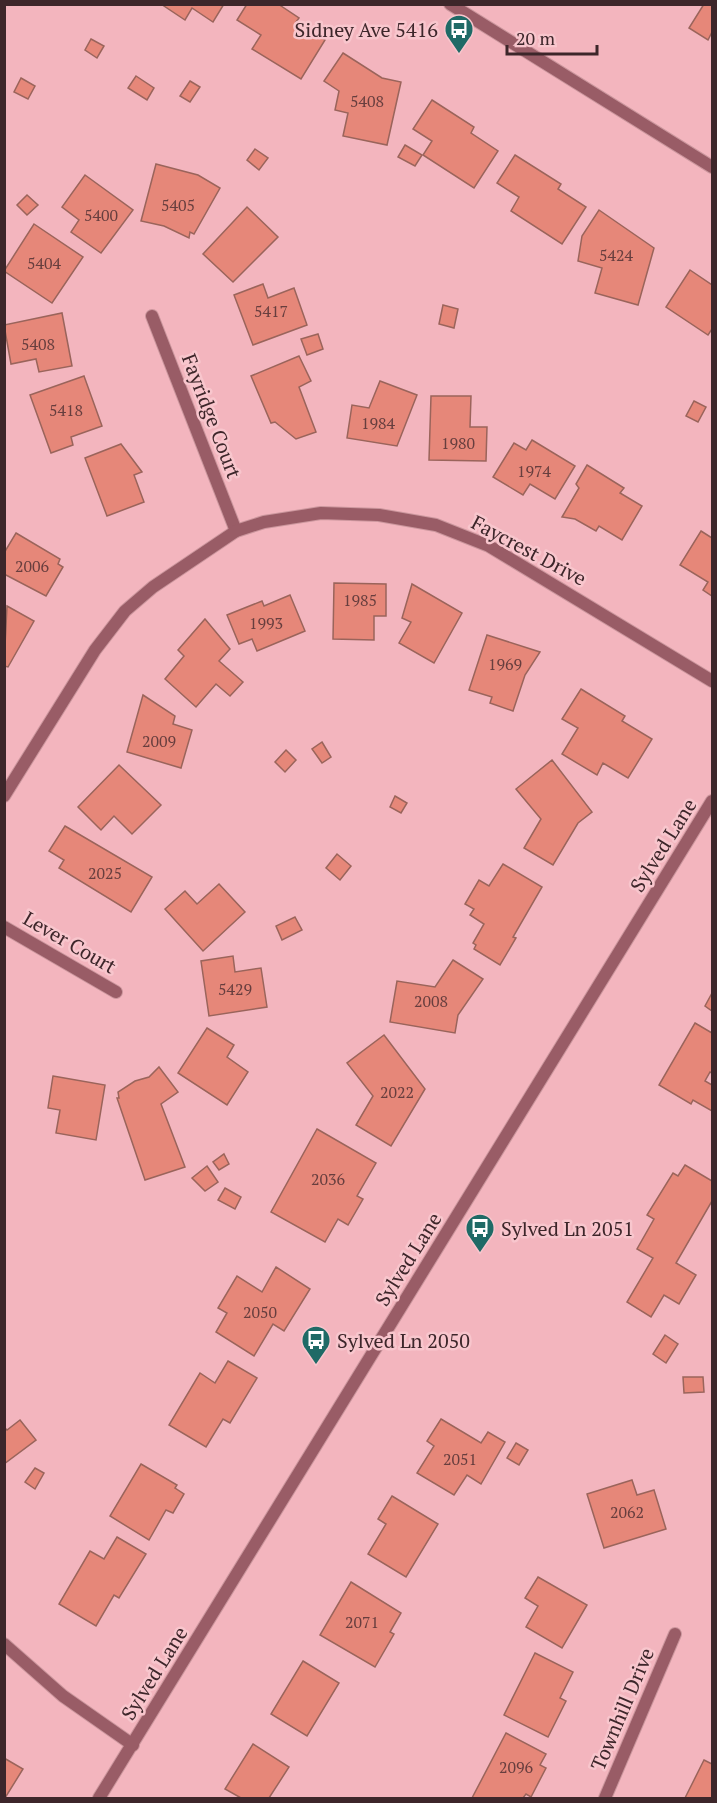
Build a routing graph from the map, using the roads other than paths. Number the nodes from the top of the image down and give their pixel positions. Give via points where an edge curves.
1 (450, 4) edge
2 (712, 166) edge
3 (152, 316) dead end
4 (236, 531) junction
5 (712, 681) edge
6 (4, 796) edge
7 (712, 801) edge
8 (4, 927) edge
9 (117, 992) dead end
10 (675, 1634) dead end
11 (4, 1644) edge
12 (133, 1745) junction
13 (99, 1798) edge
14 (605, 1798) edge

1 - 2 street
3 - 4 street, Fayridge Court
4 - 5 street, Faycrest Drive via 264,522 321,513 379,514 435,525 489,546
4 - 6 street, Faycrest Drive via 153,587 125,611 95,650
7 - 12 street, Sylved Lane
8 - 9 street, Lever Court
10 - 14 street, Townhill Drive
11 - 12 street via 63,1695
12 - 13 street, Sylved Lane

